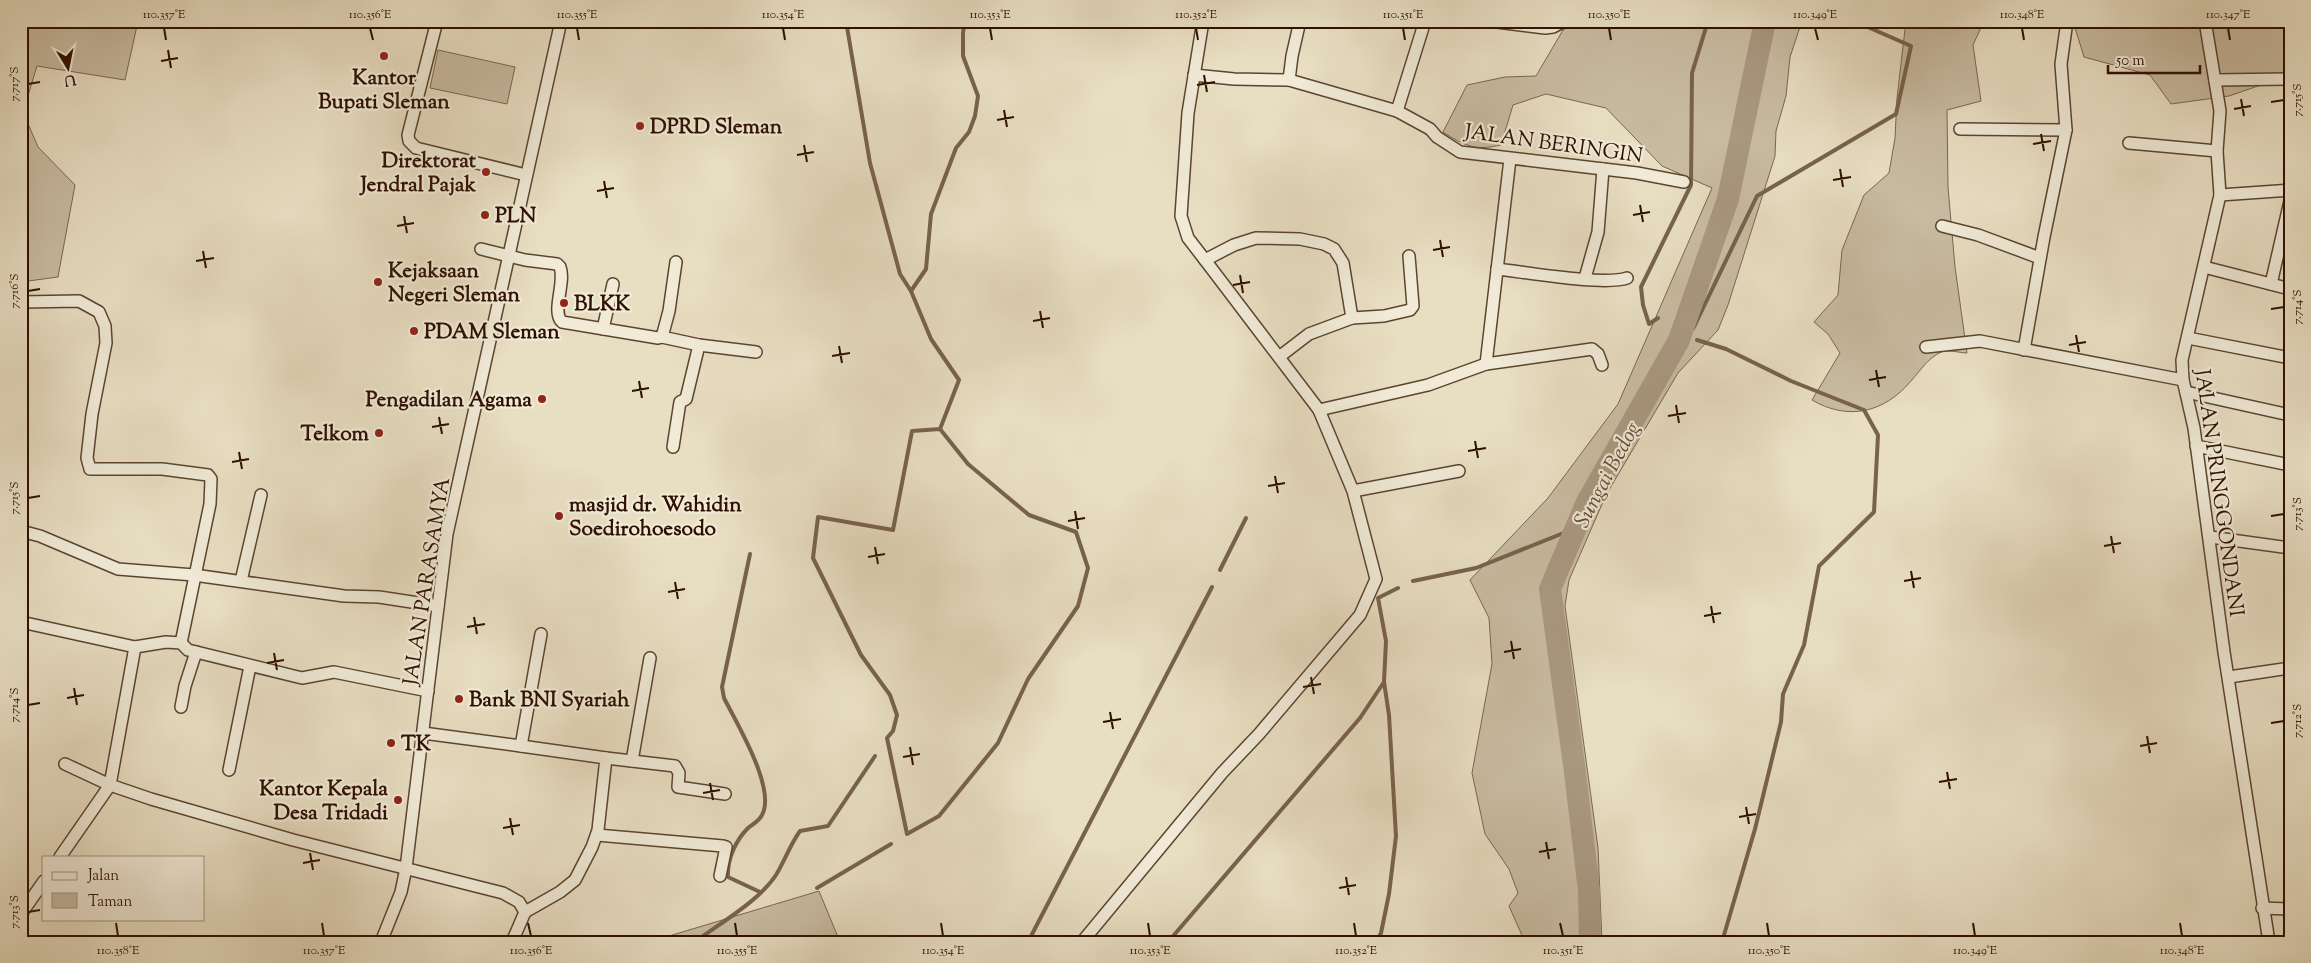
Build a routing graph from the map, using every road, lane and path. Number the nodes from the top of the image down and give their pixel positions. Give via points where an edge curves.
1 (437, 21) edge
2 (561, 21) edge
3 (1203, 21) edge
4 (1300, 21) edge
5 (1425, 21) edge
6 (1488, 21) edge
7 (1564, 21) edge
8 (2067, 21) edge
9 (2205, 21) edge
10 (1194, 75) junction
11 (2290, 79) edge
12 (1289, 80) junction
13 (2215, 80) junction
14 (1397, 111) junction
15 (1960, 129) dead end
16 (2066, 130) junction
17 (2129, 143) dead end
18 (2217, 151) junction
19 (1510, 159) junction
20 (1603, 168) junction
21 (526, 175) junction
22 (1684, 182) dead end
23 (2290, 190) edge
24 (2220, 195) junction
25 (2290, 201) edge
26 (1942, 226) dead end
27 (2286, 232) edge
28 (481, 249) dead end
29 (509, 256) junction
30 (1409, 256) dead end
31 (2040, 258) junction
32 (1204, 260) junction
33 (676, 262) dead end
34 (2204, 267) junction
35 (1497, 269) junction
36 (1585, 278) junction
37 (1627, 278) dead end
38 (613, 284) dead end
39 (2271, 284) junction
40 (2290, 289) edge
41 (21, 302) edge
42 (1352, 318) junction
43 (603, 329) junction
44 (662, 336) junction
45 (2188, 338) junction
46 (699, 344) junction
47 (1926, 347) dead end
48 (2024, 350) junction
49 (756, 352) dead end
50 (1279, 357) junction
51 (2290, 358) edge
52 (1486, 364) junction
53 (1602, 365) dead end
54 (2183, 380) junction
55 (2186, 392) junction
56 (1319, 410) junction
57 (2290, 415) edge
58 (2196, 446) junction
59 (672, 447) dead end
60 (2290, 465) edge
61 (1459, 471) dead end
62 (1353, 491) junction
63 (261, 495) dead end
64 (21, 531) edge
65 (2210, 537) junction
66 (2290, 548) edge
67 (194, 575) junction
68 (241, 581) junction
69 (438, 606) junction
70 (21, 622) edge
71 (541, 634) dead end
72 (181, 643) junction
73 (135, 647) junction
74 (196, 652) junction
75 (650, 658) dead end
76 (250, 666) junction
77 (2290, 668) edge
78 (2229, 677) junction
79 (428, 691) junction
80 (181, 708) dead end
81 (424, 733) junction
82 (521, 746) junction
83 (606, 758) junction
84 (632, 761) junction
85 (65, 764) dead end
86 (229, 770) dead end
87 (110, 784) junction
88 (725, 794) dead end
89 (597, 835) junction
90 (61, 856) edge
91 (406, 868) junction
92 (720, 876) dead end
93 (42, 884) edge
94 (2262, 908) junction
95 (2290, 909) edge
96 (525, 912) junction
97 (21, 914) edge
98 (381, 942) edge
99 (512, 942) edge
100 (1082, 942) edge
101 (2269, 942) edge

1 - 21 street via 408,134 409,141 416,148
2 - 21 street, JALAN PARASAMYA
3 - 10 street
4 - 12 street
5 - 14 street
6 - 7 street via 1545,28
8 - 16 street via 2061,64
9 - 13 street, JALAN PRINGGONDANI
10 - 12 street, JALAN BERINGIN
10 - 32 street via 1181,216 1188,238
11 - 13 street
12 - 14 street, JALAN BERINGIN
13 - 18 street, JALAN PRINGGONDANI via 2220,111
14 - 19 street, JALAN BERINGIN via 1430,129 1460,152
15 - 16 street
16 - 31 street
17 - 18 street
18 - 24 street, JALAN PRINGGONDANI
19 - 20 street, JALAN BERINGIN
19 - 35 street
20 - 22 street, JALAN BERINGIN
20 - 36 street via 1598,232
21 - 29 street, JALAN PARASAMYA
23 - 24 street
24 - 34 street, JALAN PRINGGONDANI
25 - 27 street
26 - 31 street via 1978,235
27 - 39 street
28 - 29 street
29 - 43 street via 557,264 562,279 559,319
29 - 69 street, JALAN PARASAMYA via 447,534
30 - 42 street via 1413,306 1410,310
31 - 48 street
32 - 42 street via 1256,238 1324,244 1334,250 1343,262
32 - 50 street
33 - 44 street
34 - 39 street
34 - 45 street, JALAN PRINGGONDANI
35 - 36 street
35 - 52 street
36 - 37 street
38 - 43 street
39 - 40 street
41 - 67 street via 79,301 100,312 106,343 92,414 87,458 90,469 162,469 208,475 211,479 210,504
42 - 50 street via 1309,334
43 - 44 street
44 - 46 street
45 - 51 street
45 - 54 street, JALAN PRINGGONDANI via 2182,360
46 - 49 street
46 - 59 street via 686,399 680,402
47 - 48 street via 1980,340
48 - 54 street
50 - 56 street
52 - 53 street via 1592,349
52 - 56 street via 1428,385
54 - 55 street, JALAN PRINGGONDANI
55 - 57 street
55 - 58 street, JALAN PRINGGONDANI
56 - 62 street
58 - 60 street
58 - 65 street, JALAN PRINGGONDANI
61 - 62 street
62 - 100 street via 1376,579 1360,615 1222,773
63 - 68 street
64 - 67 street via 118,569
65 - 66 street
65 - 78 street, JALAN PRINGGONDANI
67 - 68 street
67 - 72 street
68 - 69 street
69 - 79 street, JALAN PARASAMYA
70 - 73 street
71 - 82 street
72 - 73 street
72 - 74 street
73 - 87 street
74 - 76 street
74 - 80 street
75 - 84 street
76 - 79 street via 302,678 334,672
76 - 86 street
77 - 78 street
78 - 94 street, JALAN PRINGGONDANI
79 - 81 street, JALAN PARASAMYA
81 - 82 street
81 - 91 street, JALAN PARASAMYA
82 - 83 street
83 - 84 street
83 - 89 street
84 - 88 street via 675,766 679,772 678,787
85 - 87 street
87 - 90 street
87 - 91 street via 294,840
89 - 92 street via 726,847
89 - 96 street via 575,880
91 - 96 street via 503,893 519,902
91 - 98 street, JALAN PARASAMYA via 401,892
93 - 97 street
94 - 95 street
94 - 101 street, JALAN PRINGGONDANI
96 - 99 street

